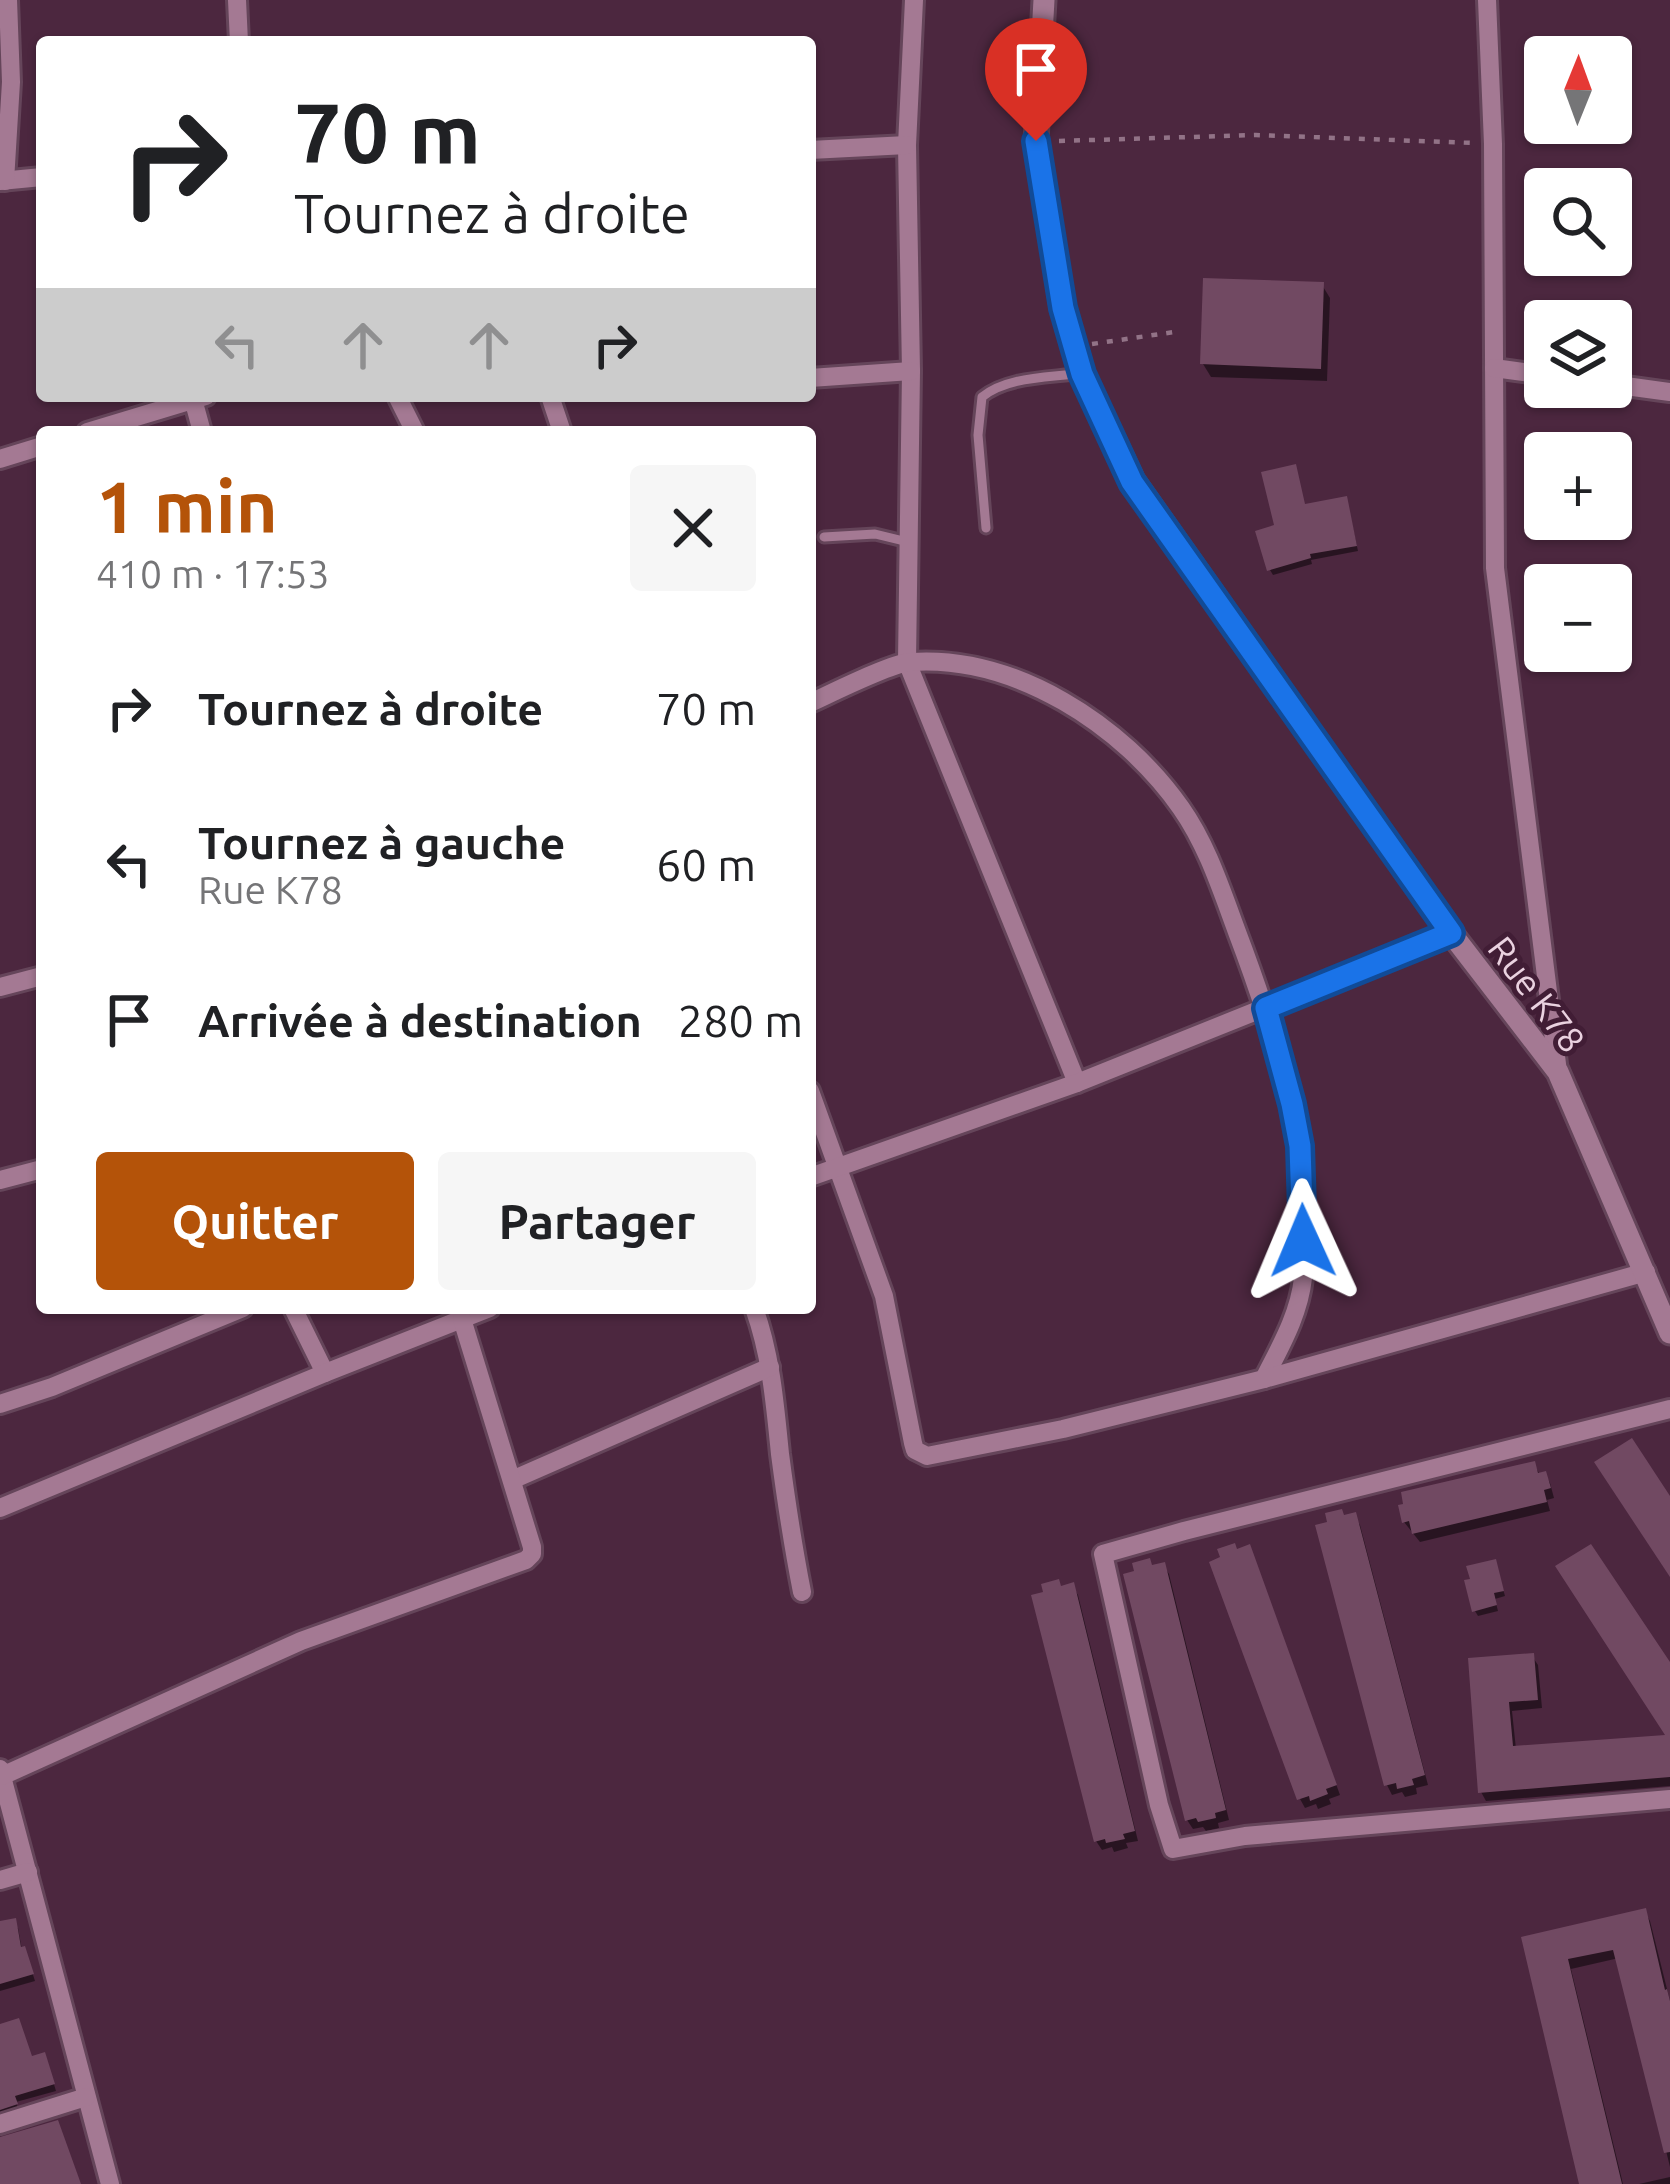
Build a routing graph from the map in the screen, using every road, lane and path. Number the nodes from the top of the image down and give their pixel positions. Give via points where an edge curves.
1 (8, 0) edge
2 (237, 0) edge
3 (914, 0) edge
4 (1044, 0) edge
5 (1487, 0) edge
6 (239, 36) edge
7 (1036, 141) junction
8 (1493, 144) junction
9 (907, 145) junction
10 (816, 150) edge
11 (36, 178) edge
12 (2, 181) edge
13 (1181, 331) dead end
14 (1074, 347) junction
15 (1494, 368) junction
16 (911, 371) junction
17 (1524, 372) edge
18 (1082, 374) junction
19 (816, 378) edge
20 (1632, 386) edge
21 (1670, 392) edge
22 (187, 402) edge
23 (108, 426) edge
24 (36, 448) edge
25 (0, 459) edge
26 (986, 528) dead end
27 (824, 537) dead end
28 (908, 542) junction
29 (907, 662) junction
30 (816, 700) edge
31 (1451, 933) junction
32 (36, 978) edge
33 (0, 987) edge
34 (1266, 1008) junction
35 (1558, 1072) junction
36 (1077, 1083) junction
37 (816, 1107) edge
38 (839, 1167) junction
39 (36, 1171) edge
40 (816, 1175) edge
41 (0, 1180) edge
42 (1646, 1272) junction
43 (228, 1314) edge
44 (296, 1314) edge
45 (471, 1314) edge
46 (474, 1314) edge
47 (756, 1314) edge
48 (1670, 1333) edge
49 (770, 1367) junction
50 (325, 1372) junction
51 (1264, 1379) junction
52 (0, 1404) edge
53 (1670, 1409) edge
54 (512, 1480) junction
55 (0, 1508) edge
56 (802, 1592) dead end
57 (1, 1772) edge
58 (1670, 1799) edge
59 (28, 1872) junction
60 (0, 1880) edge
61 (86, 2097) junction
62 (0, 2125) edge
63 (110, 2184) edge

1 - 12 street
2 - 6 street
3 - 9 street
4 - 7 street, Rue K78
5 - 8 street
7 - 8 path via 1256,135
7 - 14 street, Rue K78
8 - 15 street
9 - 10 street
9 - 16 street
11 - 12 street
13 - 14 path
14 - 18 street, Rue K78
15 - 17 street
15 - 35 street via 1496,568
16 - 19 street
16 - 28 street
18 - 26 lane via 993,388 982,398
18 - 31 street, Rue K78 via 1132,482
20 - 21 street
22 - 23 street
24 - 25 street
27 - 28 lane via 875,534
28 - 29 street
29 - 30 street
29 - 34 street via 978,666 1037,688 1150,769 1208,855
29 - 36 street
31 - 34 street
31 - 35 street, Rue K78
32 - 33 street
34 - 36 street
34 - 51 street via 1300,1146 1303,1279 1294,1320
35 - 42 street, Rue K78
36 - 38 street
37 - 38 street
38 - 40 street
38 - 51 street via 884,1296 921,1454 1063,1430
39 - 41 street
42 - 48 street, Rue K78
42 - 51 street
43 - 52 street
44 - 50 street
45 - 50 street
46 - 54 street
47 - 49 street
49 - 54 street
49 - 56 street
50 - 55 street
53 - 58 street via 1102,1554 1173,1849
54 - 57 street via 532,1547 526,1560 301,1641
57 - 59 street
59 - 60 street
59 - 61 street
61 - 62 street
61 - 63 street

